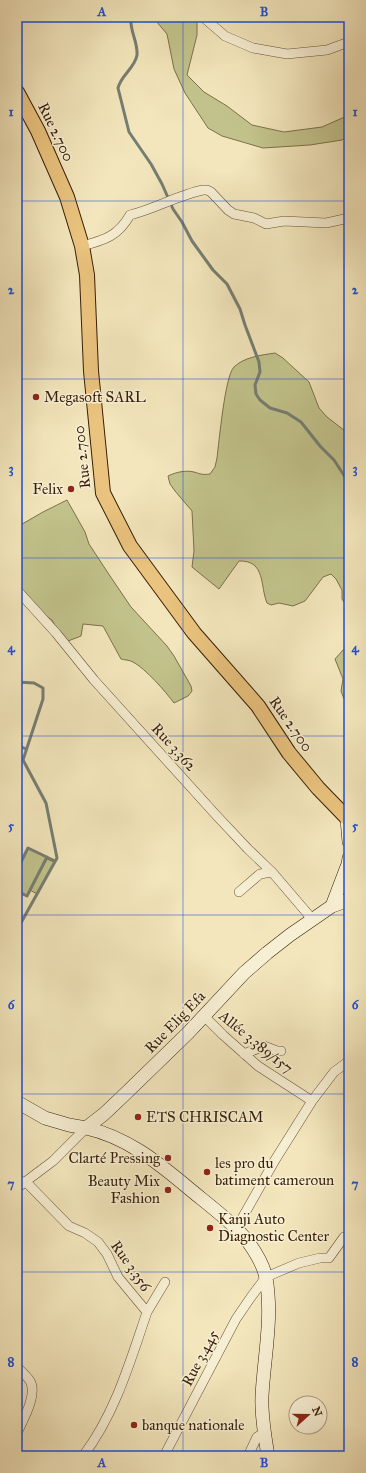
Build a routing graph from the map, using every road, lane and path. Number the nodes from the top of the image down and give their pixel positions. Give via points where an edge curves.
1 (203, 17) edge
2 (349, 42) edge
3 (17, 92) edge
4 (349, 218) edge
5 (82, 246) junction
6 (17, 590) edge
7 (348, 819) edge
8 (349, 842) edge
9 (349, 858) edge
10 (272, 872) junction
11 (239, 892) dead end
12 (349, 900) edge
13 (332, 906) junction
14 (313, 920) junction
15 (204, 1016) junction
16 (281, 1051) dead end
17 (244, 1054) junction
18 (349, 1061) edge
19 (312, 1101) junction
20 (17, 1102) edge
21 (86, 1128) junction
22 (21, 1181) edge
23 (17, 1188) edge
24 (236, 1229) junction
25 (344, 1237) dead end
26 (266, 1278) junction
27 (165, 1282) dead end
28 (147, 1312) junction
29 (17, 1367) edge
30 (265, 1432) junction
31 (17, 1433) edge
32 (83, 1456) edge
33 (164, 1456) edge
34 (248, 1456) edge
35 (268, 1456) edge

1 - 2 street via 225,36 253,48 287,54 327,50
3 - 5 main road, Rue 2.700 via 38,131 67,197
4 - 5 street via 326,223 266,224 254,218 234,214 211,192 203,190 145,212 130,215 124,226 114,235
5 - 7 main road, Rue 2.700 via 103,493 130,546 194,633 258,706 318,788
6 - 10 street, Rue 3.362 via 216,815
7 - 8 main road
9 - 13 main road
10 - 11 street via 260,874
10 - 14 street, Rue 3.362
12 - 13 main road, Rue Elig Efa
13 - 14 main road, Rue Elig Efa
14 - 15 main road, Rue Elig Efa via 290,935 244,973
15 - 17 street, Allée 3.389/157
15 - 21 main road, Rue Elig Efa via 122,1098
16 - 17 street via 264,1046
17 - 19 street, Allée 3.389/157
18 - 19 street via 334,1072
19 - 24 street
20 - 21 main road via 45,1118
21 - 22 street via 53,1161
21 - 24 main road via 116,1137 141,1151
22 - 23 street
22 - 28 street, Rue 3.356 via 69,1226 86,1233 98,1242 118,1277
24 - 26 main road via 258,1258
25 - 26 street via 329,1258 299,1263
26 - 30 main road via 269,1320 262,1398
26 - 33 street, Rue 3.445 via 236,1319
27 - 28 street
28 - 32 street, Rue 3.356 via 112,1408
29 - 31 street via 30,1380 33,1388 32,1399
30 - 34 street via 257,1437
30 - 35 main road

